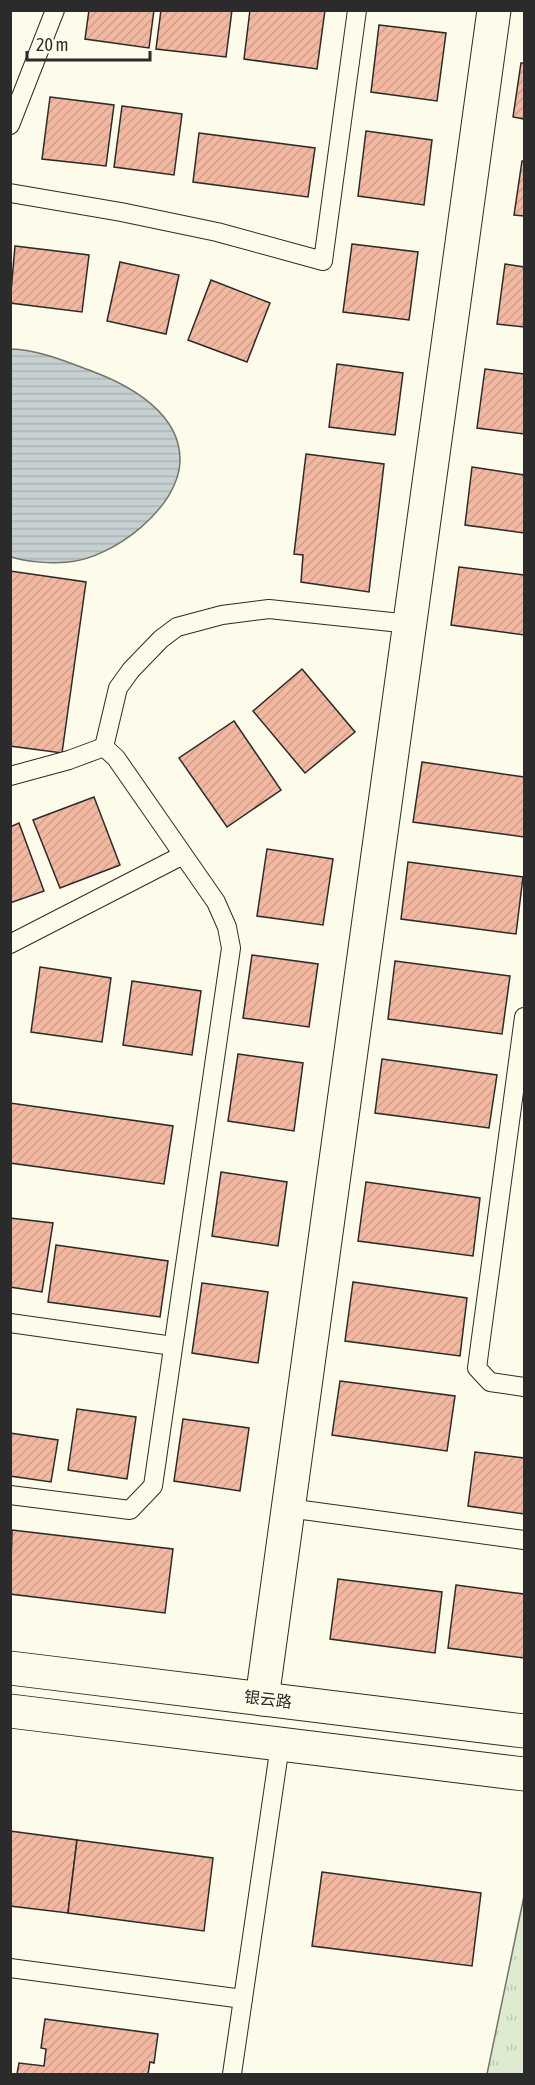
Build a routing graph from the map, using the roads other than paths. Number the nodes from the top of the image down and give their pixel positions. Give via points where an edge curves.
1 (55, 10) edge
2 (357, 10) edge
3 (494, 10) edge
4 (10, 125) edge
5 (10, 193) edge
6 (410, 624) junction
7 (104, 747) junction
8 (10, 776) edge
9 (183, 855) junction
10 (10, 944) edge
11 (525, 1017) edge
12 (10, 1323) edge
13 (173, 1346) junction
14 (525, 1387) edge
15 (10, 1496) edge
16 (288, 1508) junction
17 (525, 1540) edge
18 (10, 1668) edge
19 (262, 1699) junction
20 (10, 1711) edge
21 (525, 1731) edge
22 (280, 1745) junction
23 (525, 1774) edge
24 (10, 1968) edge
25 (243, 2000) junction
26 (232, 2074) edge

1 - 4 lane
2 - 5 lane via 323,261 153,218
3 - 6 street
6 - 7 lane via 269,609 222,615 177,627 138,662 118,688
6 - 16 street
7 - 8 lane
7 - 9 lane via 116,758
9 - 10 lane
9 - 13 lane via 216,902 231,948
11 - 14 lane via 477,1368 489,1382
12 - 13 lane
13 - 15 lane via 153,1486 130,1509
16 - 17 lane
16 - 19 street
18 - 19 street, 银云路
19 - 21 street, 银云路
20 - 22 street
22 - 23 street
22 - 25 lane
24 - 25 lane
25 - 26 lane

